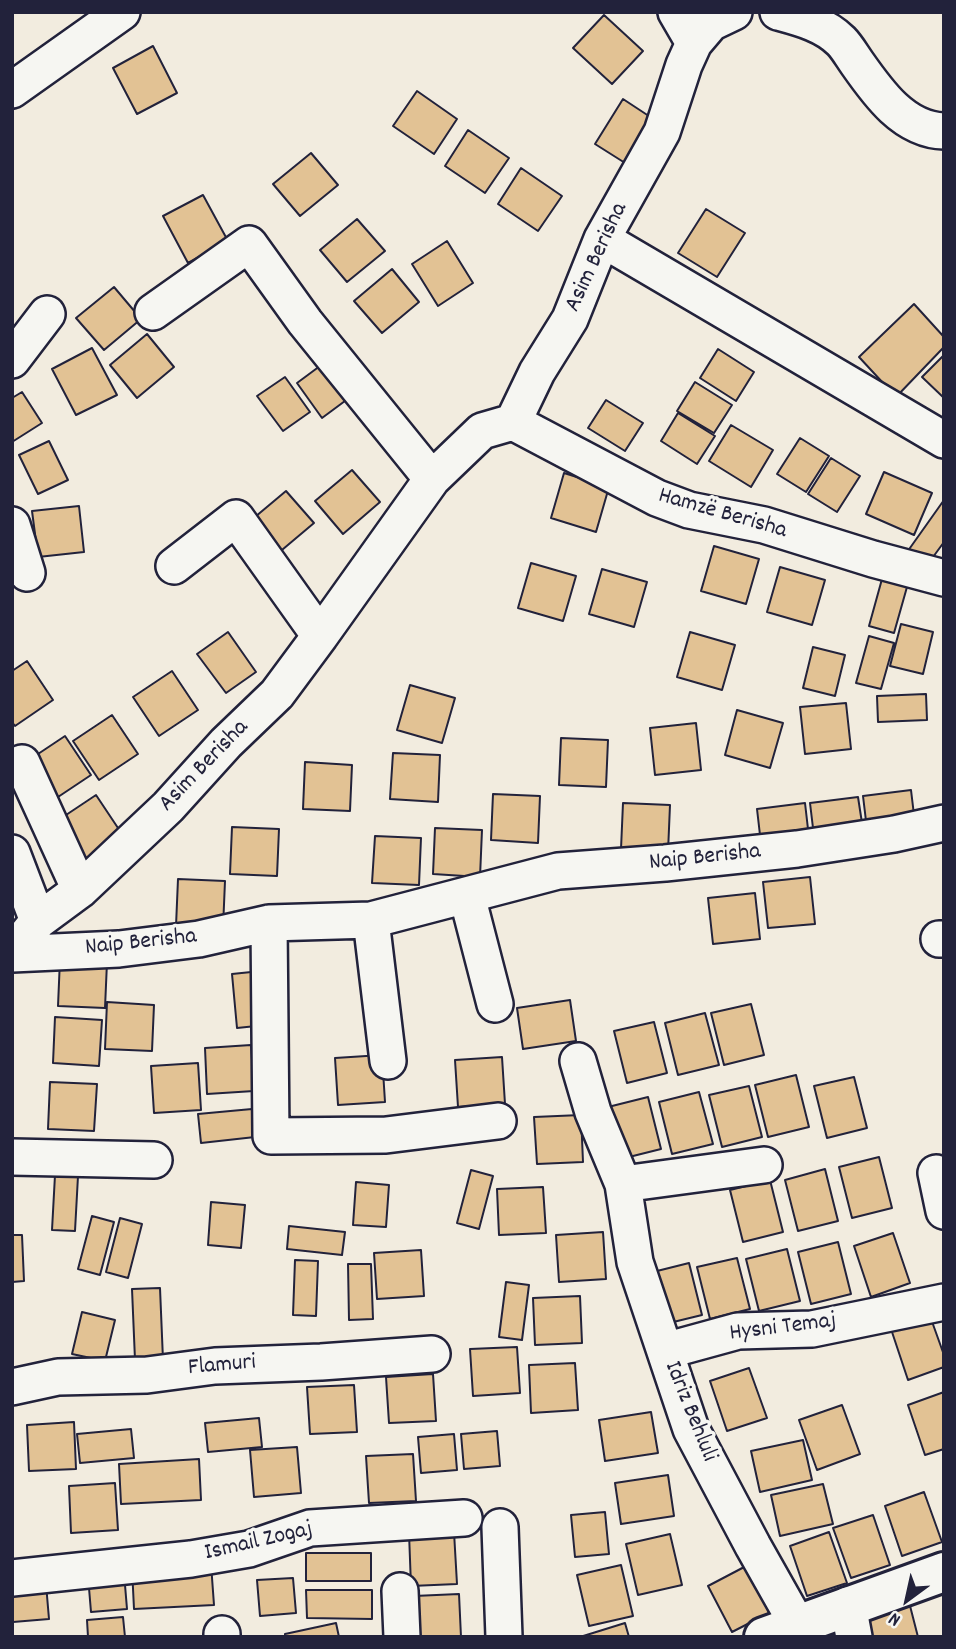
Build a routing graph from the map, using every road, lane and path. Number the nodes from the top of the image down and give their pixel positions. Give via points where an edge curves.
1 (122, 12) edge
2 (676, 12) edge
3 (734, 12) edge
4 (778, 12) edge
5 (694, 43) junction
6 (12, 90) edge
7 (944, 131) edge
8 (602, 239) junction
9 (153, 312) dead end
10 (47, 314) dead end
11 (12, 360) edge
12 (513, 422) junction
13 (944, 440) edge
14 (432, 479) junction
15 (12, 525) edge
16 (174, 566) dead end
17 (27, 573) dead end
18 (944, 578) edge
19 (320, 636) junction
20 (22, 763) dead end
21 (944, 823) edge
22 (12, 853) edge
23 (80, 890) junction
24 (467, 895) junction
25 (371, 920) junction
26 (38, 921) junction
27 (269, 923) junction
28 (12, 954) edge
29 (495, 1004) dead end
30 (388, 1061) dead end
31 (578, 1061) dead end
32 (498, 1121) dead end
33 (12, 1157) edge
34 (154, 1160) dead end
35 (764, 1165) dead end
36 (936, 1173) dead end
37 (623, 1184) junction
38 (944, 1211) edge
39 (944, 1302) edge
40 (665, 1351) junction
41 (432, 1354) dead end
42 (12, 1387) edge
43 (464, 1518) dead end
44 (500, 1527) dead end
45 (944, 1572) edge
46 (12, 1578) edge
47 (400, 1591) dead end
48 (851, 1621) edge
49 (780, 1630) edge
50 (402, 1637) edge
51 (504, 1637) edge

1 - 6 street
2 - 5 street
3 - 5 street, Asim Berisha via 712,23
4 - 7 street via 813,22 841,41 883,99 921,125
5 - 8 street, Asim Berisha via 662,132
8 - 12 street, Asim Berisha via 570,319
8 - 13 street
9 - 14 street via 249,244 304,322
10 - 11 street
12 - 14 street, Asim Berisha via 482,430
12 - 18 street, Hamzë Berisha via 657,498 690,510 764,525
14 - 19 street, Asim Berisha
15 - 17 street
16 - 19 street via 236,517
19 - 23 street, Asim Berisha via 277,694
20 - 23 street
21 - 24 street, Naip Berisha via 797,849 558,871
22 - 26 street
23 - 26 street, Asim Berisha
24 - 25 street, Naip Berisha
24 - 29 street
25 - 27 street, Naip Berisha
25 - 30 street
26 - 28 street, Asim Berisha
27 - 28 street, Naip Berisha via 146,946
27 - 32 street via 271,1136 386,1135
31 - 37 street, Idriz Behluli
33 - 34 street
35 - 37 street
36 - 38 street
37 - 40 street, Idriz Behluli via 635,1262
39 - 40 street, Hysni Temaj via 812,1329 738,1331
40 - 49 street, Idriz Behluli via 691,1429
41 - 42 street, Flamuri via 58,1377
43 - 46 street, Ismail Zogaj via 310,1528 248,1549 191,1559
44 - 51 street
45 - 48 street
47 - 50 street
48 - 49 street

